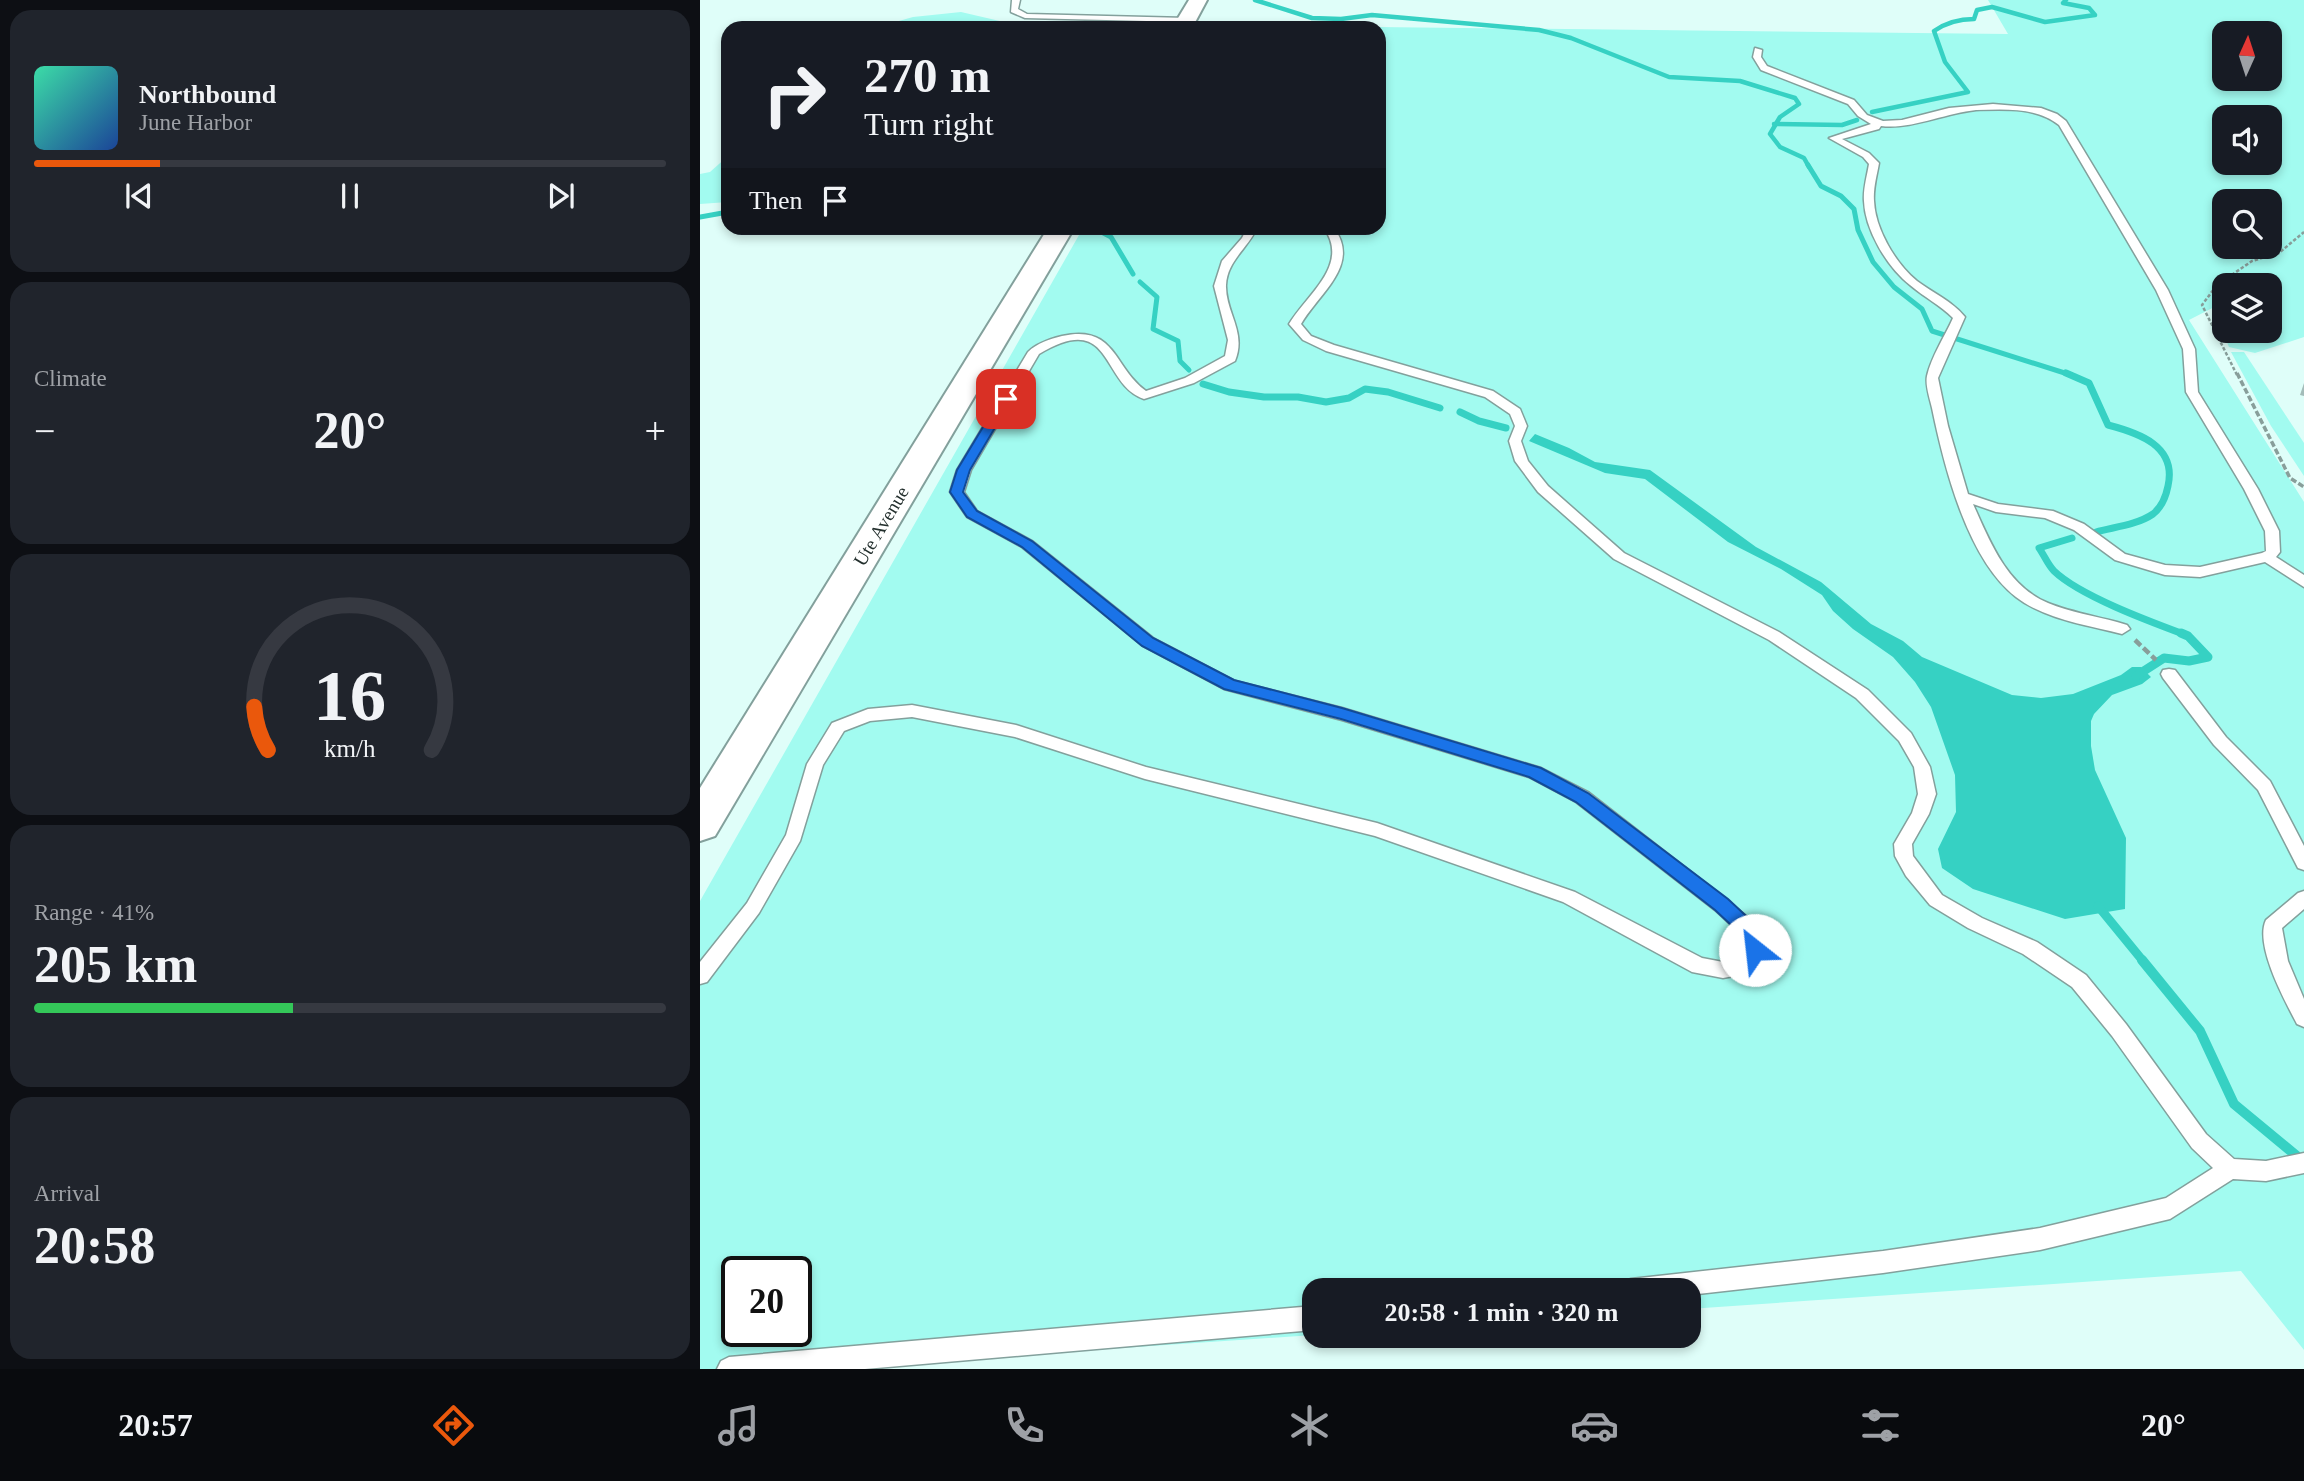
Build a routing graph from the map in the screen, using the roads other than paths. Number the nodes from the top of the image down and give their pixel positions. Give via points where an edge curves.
1 (1016, 0) edge
2 (1198, 0) edge
3 (1124, 21) edge
4 (1186, 21) edge
5 (1758, 50) dead end
6 (1876, 123) junction
7 (1057, 235) edge
8 (1249, 235) edge
9 (1336, 235) edge
10 (1962, 496) junction
11 (2267, 556) junction
12 (2304, 582) edge
13 (2122, 629) road end
14 (2169, 674) road end
15 (700, 824) edge
16 (2304, 863) edge
17 (2304, 898) edge
18 (700, 976) edge
19 (2304, 1018) edge
20 (2304, 1163) edge
21 (2230, 1169) junction
22 (1701, 1282) edge
23 (1302, 1319) edge
24 (729, 1369) edge

1 - 3 lane via 1014,10 1025,16
2 - 4 main road
5 - 6 lane via 1764,68 1851,102 1856,111
6 - 10 lane via 1876,127 1834,138 1874,163 1869,203 1878,232 1909,280 1959,317 1932,378
6 - 11 lane via 1951,111 2021,108 2055,114 2162,290 2189,349 2192,392 2272,531 2273,552
7 - 15 main road, Ute Avenue
8 - 18 lane via 1227,261 1220,286 1234,340 1231,358 1211,373 1144,395 1129,385 1099,344 1051,340 1034,352 964,470 957,492 972,514 1027,544 1148,642 1230,685 1342,713 1535,772 1582,797 1753,934 1755,950 1743,967 1699,966 1569,897 1377,830 1145,773 1016,732 912,711 867,715 838,727 816,764 794,836 753,908
9 - 21 lane via 1340,245 1334,270 1295,324 1307,338 1378,364 1489,394 1516,412 1521,426 1515,441 1522,461 1544,489 1619,556 1774,636 1862,694 1905,737 1922,767 1927,794 1903,845 1912,871 1936,900 2030,948 2079,981 2199,1141
10 - 11 lane via 1996,508 2048,514 2079,527 2120,557 2165,570 2200,572
10 - 13 lane via 1999,569 2017,591 2036,604
11 - 12 lane
14 - 16 lane via 2220,741 2264,786
17 - 19 lane via 2273,925 2273,947
20 - 21 lane via 2266,1171
21 - 22 lane via 2170,1208 2040,1239
23 - 24 lane

